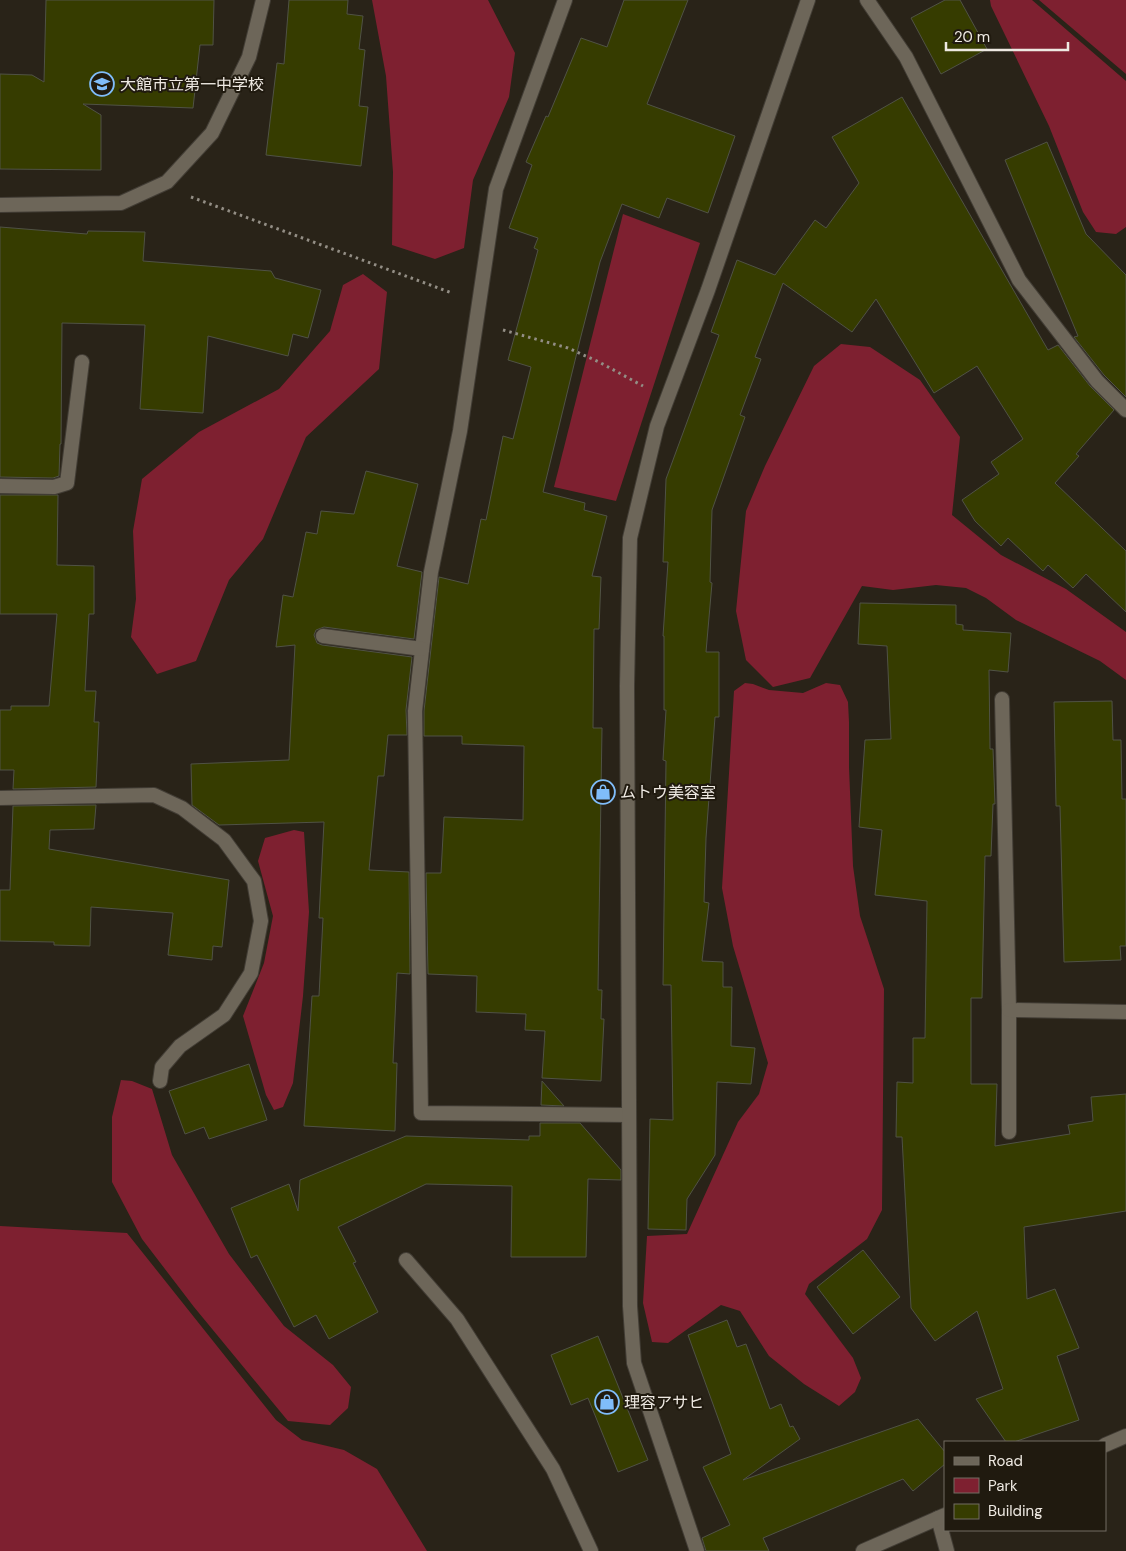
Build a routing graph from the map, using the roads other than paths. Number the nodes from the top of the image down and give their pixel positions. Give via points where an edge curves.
1 (263, 0) edge
2 (565, 0) edge
3 (808, 0) edge
4 (867, 0) edge
5 (0, 205) edge
6 (82, 362) dead end
7 (1126, 410) edge
8 (0, 486) edge
9 (323, 636) dead end
10 (422, 649) junction
11 (1002, 699) dead end
12 (0, 798) edge
13 (1009, 1010) junction
14 (1126, 1012) edge
15 (160, 1082) dead end
16 (628, 1114) junction
17 (1009, 1132) dead end
18 (406, 1260) dead end
19 (1126, 1436) edge
20 (1106, 1444) edge
21 (941, 1516) edge
22 (591, 1551) edge
23 (697, 1551) edge
24 (864, 1551) edge
25 (947, 1551) edge

1 - 5 street via 249,57 212,133 167,182 121,203
2 - 10 street via 496,189 460,431 431,572
3 - 16 street via 708,290 657,426 630,538
4 - 7 street via 906,58 1019,280 1097,380
6 - 8 street via 67,483 54,487
9 - 10 street
10 - 16 street via 415,711 421,1112
11 - 13 street
12 - 15 street via 154,795 182,808 224,840 254,881 261,921 251,973 224,1015 180,1046 162,1066
13 - 14 street
13 - 17 street
16 - 23 street via 630,1306 634,1363
18 - 22 street via 457,1319 553,1469
19 - 20 street
21 - 24 street
21 - 25 street

